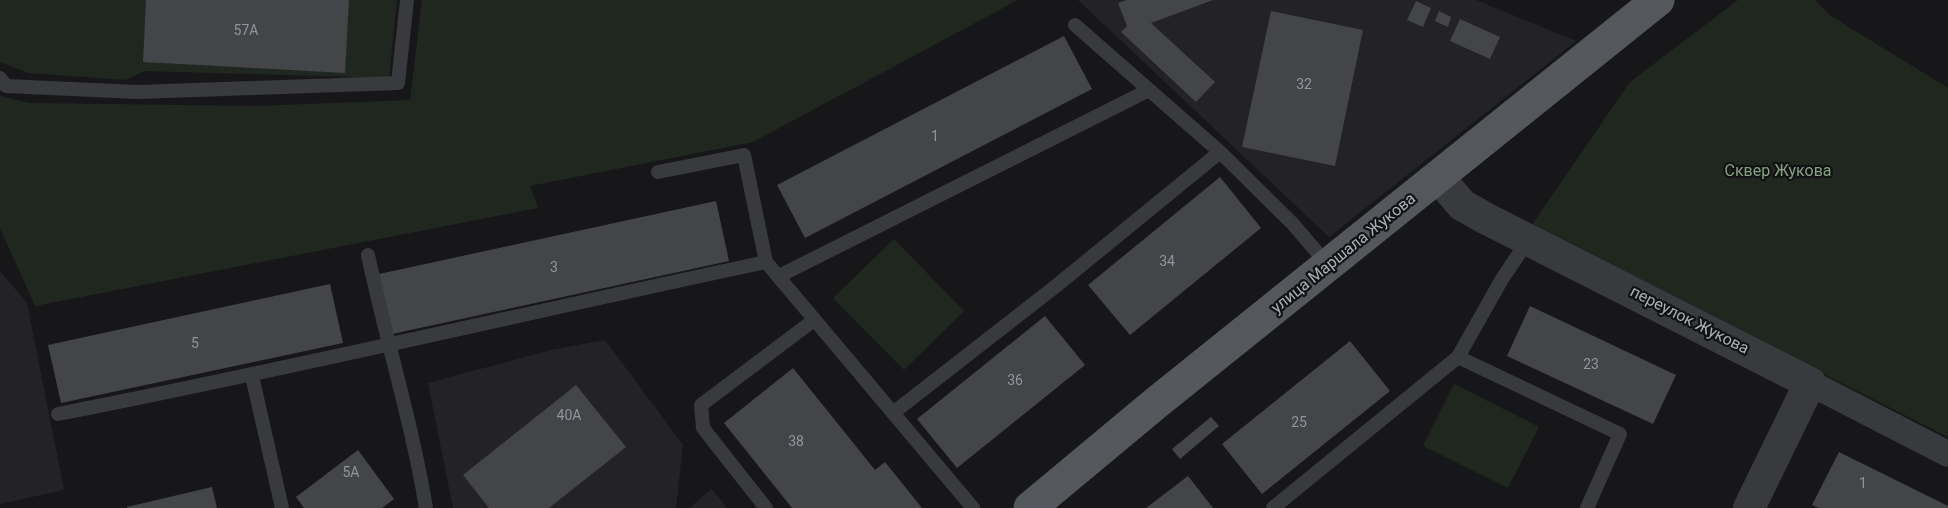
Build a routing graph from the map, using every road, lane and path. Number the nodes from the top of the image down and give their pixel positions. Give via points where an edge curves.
1 (407, 0) edge
2 (1658, 0) edge
3 (1075, 24) dead end
4 (0, 78) edge
5 (1149, 90) junction
6 (1220, 153) junction
7 (658, 172) dead end
8 (1438, 178) junction
9 (1529, 239) junction
10 (368, 255) dead end
11 (766, 262) junction
12 (1329, 266) junction
13 (779, 276) junction
14 (814, 320) junction
15 (387, 344) junction
16 (1458, 357) junction
17 (252, 376) junction
18 (1810, 383) junction
19 (893, 413) junction
20 (58, 414) dead end
21 (1948, 454) edge
22 (1756, 506) edge
23 (282, 508) edge
24 (426, 508) edge
25 (766, 508) edge
26 (973, 508) edge
27 (1030, 508) edge
28 (1273, 508) edge
29 (1587, 508) edge

1 - 4 lane via 398,83 137,92 6,86
2 - 8 main road, улица Маршала Жукова
3 - 5 lane
5 - 6 lane
5 - 13 lane
6 - 12 lane via 1293,223
6 - 19 lane
7 - 11 lane via 744,155
8 - 9 street, переулок Жукова via 1462,205
8 - 12 main road, улица Маршала Жукова
9 - 16 lane
9 - 18 street, переулок Жукова
10 - 15 lane
11 - 13 lane
11 - 15 lane
12 - 27 main road, улица Маршала Жукова
13 - 14 lane
14 - 19 lane
14 - 25 lane via 701,405 704,428
15 - 17 lane
15 - 24 lane via 417,452
16 - 28 lane
16 - 29 lane via 1620,434
17 - 20 lane
17 - 23 lane
18 - 21 street, переулок Жукова
18 - 22 street
19 - 26 lane

